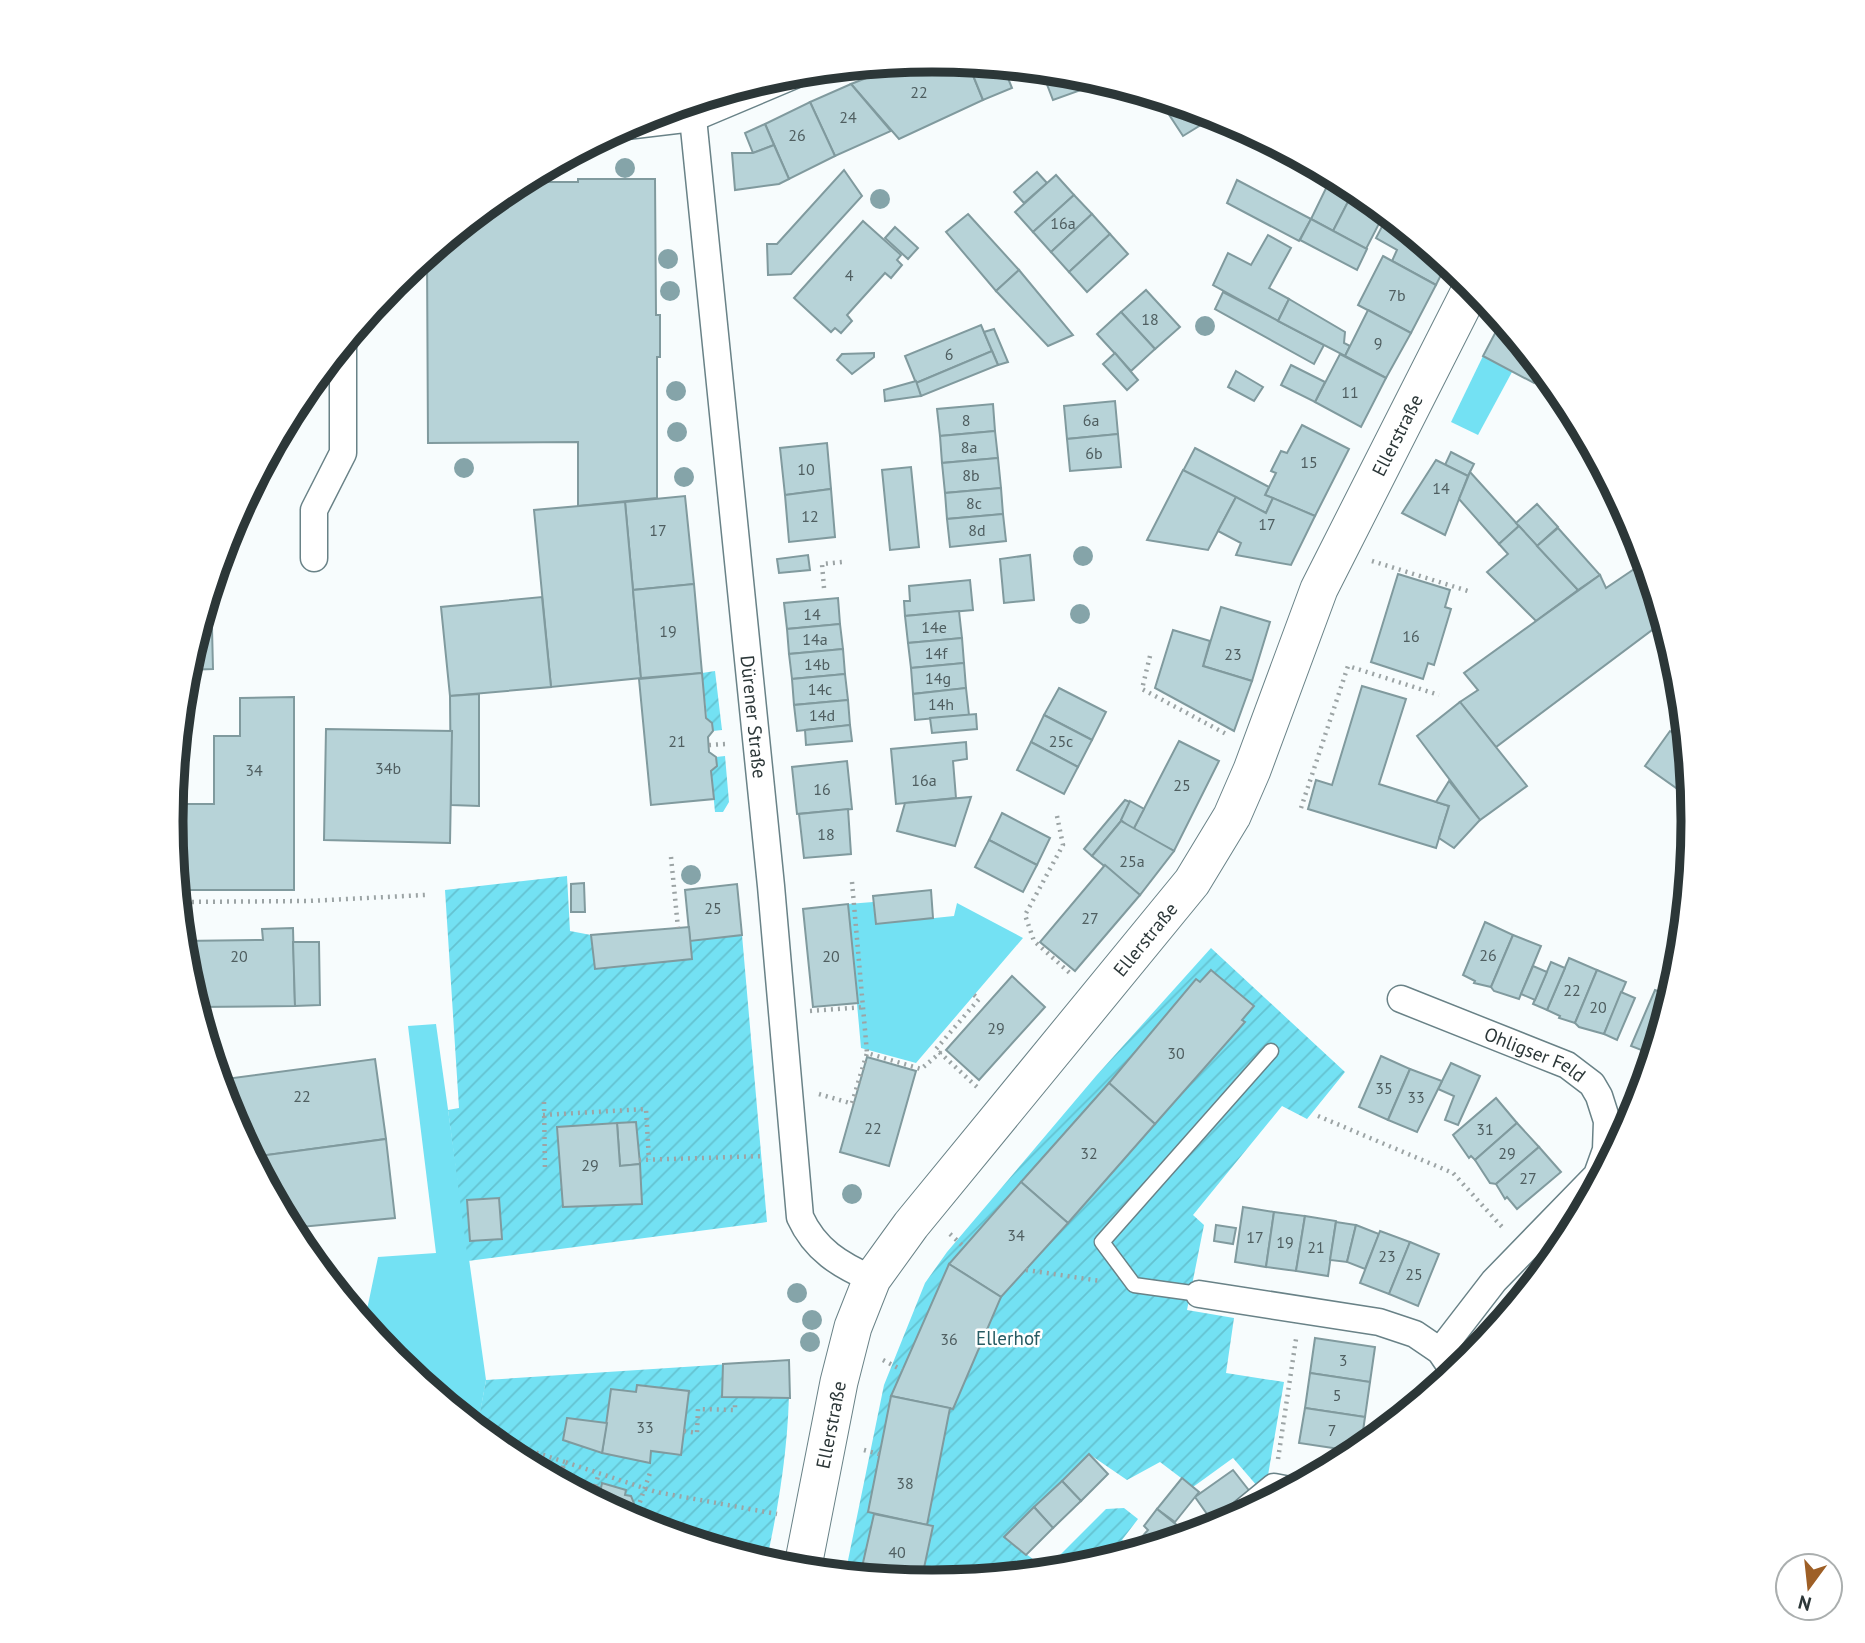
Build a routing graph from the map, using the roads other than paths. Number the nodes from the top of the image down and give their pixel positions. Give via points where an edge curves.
1 (748, 95) edge
2 (693, 118) junction
3 (669, 121) edge
4 (1467, 296) edge
5 (343, 359) edge
6 (314, 558) dead end
7 (1401, 999) dead end
8 (1271, 1051) dead end
9 (1601, 1161) edge
10 (1585, 1190) edge
11 (872, 1279) junction
12 (1199, 1294) joint
13 (1440, 1351) junction
14 (1449, 1365) edge
15 (804, 1560) edge

1 - 2 street
2 - 3 street
2 - 11 street, Dürener Straße via 800,1217 828,1256
4 - 11 main road, Ellerstraße via 1319,589 1232,816 1192,882 911,1225
5 - 6 street via 343,453 314,510
7 - 9 street, Ohligser Feld via 1582,1075 1599,1096 1607,1121
8 - 12 lane via 1102,1242 1135,1285
10 - 13 street, Ohligser Feld via 1523,1249
11 - 15 main road, Ellerstraße via 839,1382
12 - 13 street via 1379,1322 1415,1334
13 - 14 street

